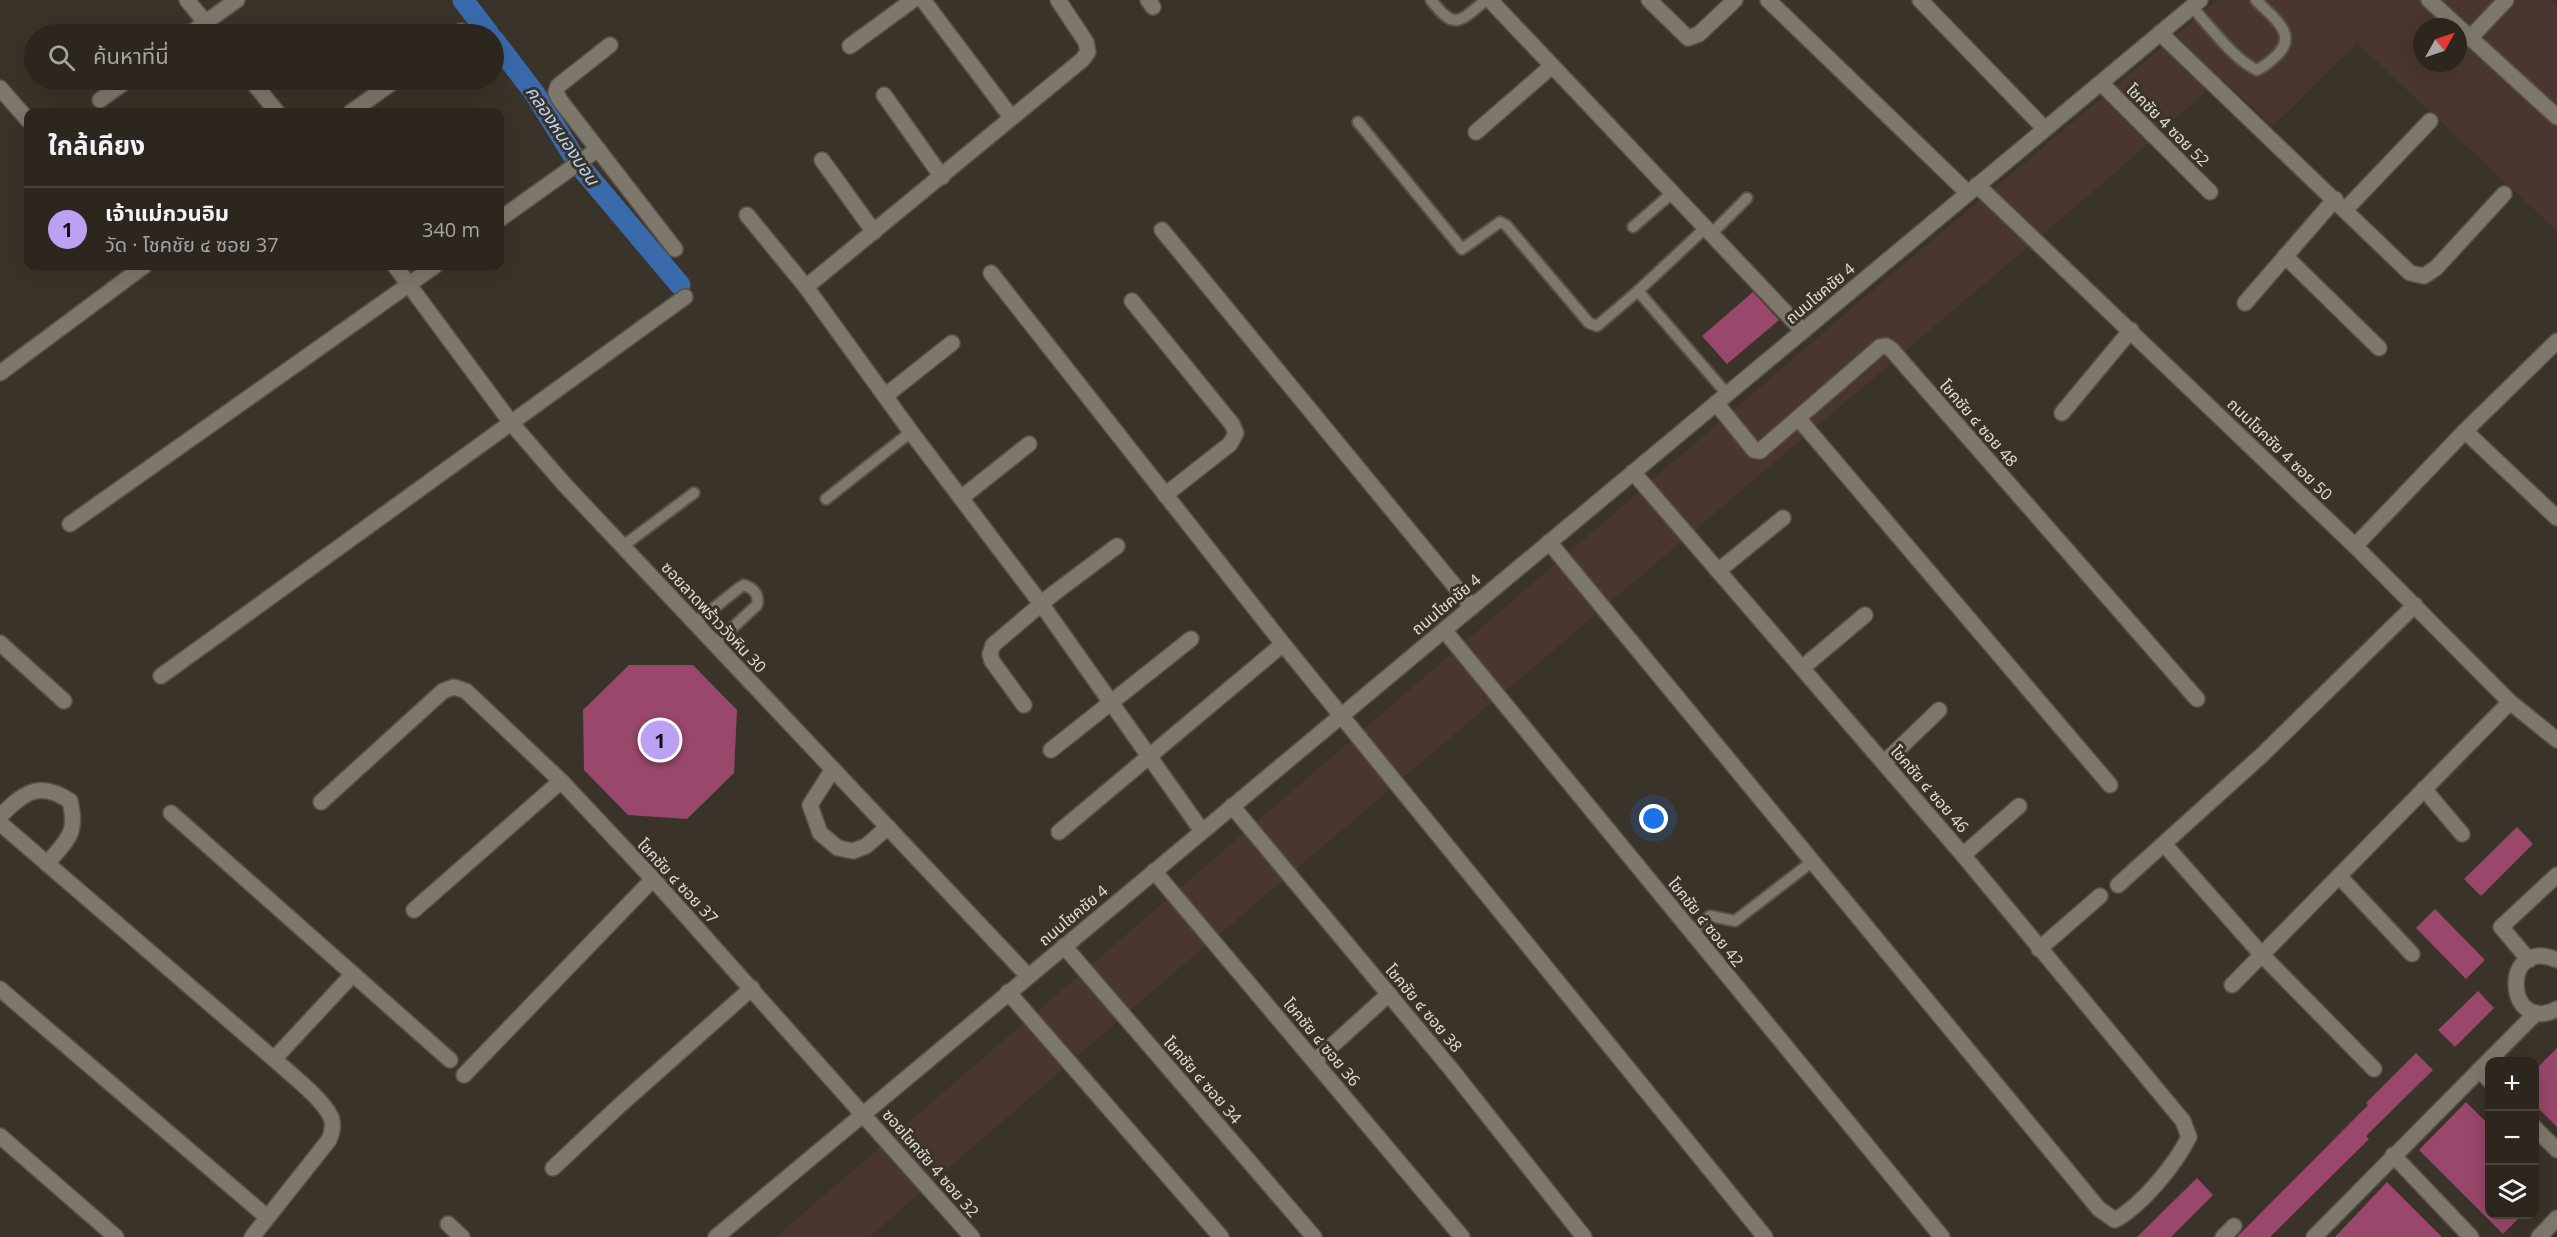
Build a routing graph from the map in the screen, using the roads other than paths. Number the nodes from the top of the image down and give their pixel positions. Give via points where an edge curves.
1 (187, 0) edge
2 (237, 0) edge
3 (912, 0) edge
4 (924, 0) edge
5 (1058, 0) edge
6 (1431, 0) edge
7 (1488, 0) edge
8 (1649, 0) edge
9 (1735, 0) edge
10 (1768, 0) edge
11 (1920, 0) edge
12 (2256, 0) edge
13 (2429, 0) edge
14 (2506, 0) edge
15 (2196, 3) edge
16 (206, 24) edge
17 (215, 24) edge
18 (2160, 33) junction
19 (2470, 38) junction
20 (610, 45) dead end
21 (850, 46) dead end
22 (1551, 66) junction
23 (2101, 83) junction
24 (0, 88) edge
25 (114, 90) edge
26 (259, 90) edge
27 (382, 90) edge
28 (884, 95) dead end
29 (100, 100) dead end
30 (274, 108) edge
31 (357, 108) edge
32 (24, 115) edge
33 (1011, 117) junction
34 (2557, 117) edge
35 (2430, 121) dead end
36 (1358, 122) dead end
37 (2045, 129) junction
38 (1476, 132) dead end
39 (598, 149) junction
40 (822, 160) dead end
41 (942, 177) junction
42 (1973, 189) junction
43 (2210, 192) dead end
44 (1672, 193) junction
45 (2504, 194) dead end
46 (1747, 198) dead end
47 (2340, 205) junction
48 (747, 215) dead end
49 (504, 216) edge
50 (1633, 227) dead end
51 (1162, 230) dead end
52 (874, 232) junction
53 (1705, 234) junction
54 (675, 249) dead end
55 (2285, 256) junction
56 (139, 270) edge
57 (398, 270) edge
58 (429, 270) edge
59 (991, 273) dead end
60 (409, 284) junction
61 (806, 287) junction
62 (1638, 291) junction
63 (685, 297) dead end
64 (1132, 301) dead end
65 (2245, 303) dead end
66 (2131, 330) junction
67 (1803, 331) junction
68 (2557, 341) edge
69 (952, 343) dead end
70 (2379, 348) dead end
71 (0, 373) edge
72 (885, 396) junction
73 (1721, 399) junction
74 (2062, 413) dead end
75 (1798, 418) junction
76 (512, 423) junction
77 (2465, 430) junction
78 (911, 432) junction
79 (1029, 444) dead end
80 (1634, 472) junction
81 (694, 494) dead end
82 (1165, 495) junction
83 (961, 498) junction
84 (826, 499) dead end
85 (1783, 518) dead end
86 (2557, 518) edge
87 (70, 524) dead end
88 (1549, 542) junction
89 (623, 546) junction
90 (1118, 546) dead end
91 (2355, 546) junction
92 (1718, 571) junction
93 (1042, 605) junction
94 (2415, 605) junction
95 (1472, 607) junction
96 (1865, 615) dead end
97 (695, 623) junction
98 (1443, 630) junction
99 (1191, 639) dead end
100 (0, 643) edge
101 (715, 644) junction
102 (1283, 644) junction
103 (1802, 668) junction
104 (161, 676) dead end
105 (2197, 699) dead end
106 (64, 701) dead end
107 (2510, 702) junction
108 (1111, 703) junction
109 (1024, 705) dead end
110 (1939, 710) dead end
111 (1340, 716) junction
112 (2557, 740) edge
113 (1051, 750) dead end
114 (1148, 755) junction
115 (1884, 764) junction
116 (833, 768) junction
117 (561, 782) junction
118 (2110, 785) dead end
119 (2424, 789) junction
120 (321, 802) dead end
121 (1232, 806) junction
122 (2019, 806) dead end
123 (171, 813) dead end
124 (0, 816) edge
125 (0, 822) edge
126 (888, 827) junction
127 (1202, 831) junction
128 (1059, 832) dead end
129 (2462, 834) dead end
130 (2164, 844) junction
131 (1963, 855) junction
132 (1813, 861) junction
133 (47, 864) junction
134 (1154, 871) junction
135 (2339, 876) junction
136 (653, 879) junction
137 (2554, 883) edge
138 (2118, 885) dead end
139 (2100, 896) dead end
140 (414, 910) dead end
141 (1691, 932) junction
142 (1064, 946) junction
143 (2039, 949) junction
144 (2412, 954) dead end
145 (2262, 955) junction
146 (2529, 960) junction
147 (2557, 960) edge
148 (353, 974) junction
149 (1028, 976) junction
150 (2232, 985) dead end
151 (752, 988) junction
152 (0, 989) edge
153 (1008, 993) junction
154 (1389, 994) junction
155 (2557, 1010) edge
156 (2536, 1013) junction
157 (274, 1059) junction
158 (450, 1060) dead end
159 (1315, 1061) junction
160 (2374, 1069) dead end
161 (464, 1075) dead end
162 (2484, 1076) edge
163 (864, 1113) junction
164 (2539, 1131) edge
165 (0, 1136) edge
166 (2557, 1150) edge
167 (2393, 1155) junction
168 (553, 1168) dead end
169 (267, 1217) junction
170 (2557, 1218) edge
171 (448, 1224) dead end
172 (2234, 1226) dead end
173 (2322, 1234) edge
174 (723, 1235) edge
175 (116, 1237) edge
176 (252, 1237) edge
177 (462, 1237) edge
178 (972, 1237) edge
179 (1221, 1237) edge
180 (1314, 1237) edge
181 (1462, 1237) edge
182 (1584, 1237) edge
183 (1765, 1237) edge
184 (1942, 1237) edge
185 (2223, 1237) edge
186 (2471, 1237) edge
187 (2539, 1237) edge

1 - 16 street
2 - 17 street
3 - 21 street
4 - 33 street
5 - 33 street via 1086,42 1088,52
6 - 7 lane via 1452,21 1464,19
7 - 22 street
8 - 9 street via 1688,38 1699,34
10 - 42 street, ถนนโชคชัย 4 ซอย 50
11 - 37 street
12 - 15 lane via 2286,33 2287,43 2266,66 2257,70 2226,44
13 - 19 street
14 - 19 street
15 - 18 street, ถนนโชคชัย 4
18 - 23 street, ถนนโชคชัย 4
18 - 47 street
19 - 34 street
20 - 39 street via 558,86 556,92
22 - 38 street
22 - 44 street
23 - 37 street, ถนนโชคชัย 4
23 - 43 street, โชคชัย 4 ซอย 52
24 - 32 street
25 - 29 street
26 - 30 street
27 - 31 street
28 - 41 street
33 - 41 street
35 - 47 street
36 - 62 lane via 1462,249 1500,222 1506,225 1589,323 1597,326
37 - 42 street, ถนนโชคชัย 4
39 - 49 street
39 - 54 street
40 - 52 street
41 - 52 street
42 - 66 street, ถนนโชคชัย 4 ซอย 50
42 - 67 street, ถนนโชคชัย 4
44 - 50 lane
44 - 53 street
45 - 47 street via 2436,268 2424,276 2410,273
46 - 53 lane
47 - 55 street
48 - 61 street
51 - 95 street
52 - 61 street
53 - 62 lane
53 - 67 street
55 - 65 street
55 - 70 street
56 - 71 street
57 - 60 street, ซอยลาดพร้าววังหิน 30
58 - 60 street
59 - 82 street
60 - 76 street, ซอยลาดพร้าววังหิน 30
60 - 87 street
61 - 72 street
62 - 73 lane
63 - 76 street
64 - 82 street via 1232,424 1236,434 1230,444
66 - 74 street
66 - 91 street, ถนนโชคชัย 4 ซอย 50
67 - 73 street, ถนนโชคชัย 4
68 - 77 street
69 - 72 street
72 - 78 street
73 - 75 street, โชคชัย ๔ ซอย 48 via 1754,450 1760,451
73 - 80 street, ถนนโชคชัย 4
75 - 105 street, โชคชัย ๔ ซอย 48 via 1880,347 1891,349
75 - 118 street
76 - 89 street, ซอยลาดพร้าววังหิน 30
76 - 104 street
77 - 86 street
77 - 91 street
78 - 83 street
78 - 84 lane
79 - 83 street
80 - 88 street, ถนนโชคชัย 4
80 - 92 street, โชคชัย ๔ ซอย 46
81 - 89 lane
82 - 102 street
83 - 93 street
85 - 92 street
88 - 95 street, ถนนโชคชัย 4
88 - 132 street
89 - 97 street, ซอยลาดพร้าววังหิน 30
90 - 93 street
91 - 94 street, ถนนโชคชัย 4 ซอย 50
92 - 103 street, โชคชัย ๔ ซอย 46
93 - 108 street
93 - 109 street via 993,645 990,654
94 - 107 street, ถนนโชคชัย 4 ซอย 50
94 - 130 street via 2262,755
95 - 98 street, ถนนโชคชัย 4
96 - 103 street
97 - 101 street, ซอยลาดพร้าววังหิน 30
97 - 101 lane via 744,585 756,592 757,606
98 - 111 street, ถนนโชคชัย 4
98 - 141 street, โชคชัย ๔ ซอย 42
99 - 108 street
100 - 106 street
101 - 116 street, ซอยลาดพร้าววังหิน 30
102 - 111 street
102 - 114 street
103 - 115 street, โชคชัย ๔ ซอย 46
107 - 112 street, ถนนโชคชัย 4 ซอย 50
107 - 119 street
108 - 113 street
108 - 114 street
110 - 115 street
111 - 121 street, ถนนโชคชัย 4
111 - 183 street
114 - 127 street
114 - 128 street
115 - 131 street, โชคชัย ๔ ซอย 46
116 - 126 street, ซอยลาดพร้าววังหิน 30
116 - 126 street via 810,805 820,833 838,848 853,851 866,846
117 - 120 street, โชคชัย ๔ ซอย 37 via 466,691 454,687 443,691
117 - 136 street, โชคชัย ๔ ซอย 37
117 - 140 street
119 - 129 street
119 - 135 street
121 - 127 street, ถนนโชคชัย 4
121 - 154 street, โชคชัย ๔ ซอย 38
122 - 131 street
123 - 148 street
124 - 133 street via 21,796 39,790 55,791 70,801 74,817 72,834
125 - 133 street
126 - 149 street, ซอยลาดพร้าววังหิน 30
127 - 134 street, ถนนโชคชัย 4
130 - 138 street
130 - 145 street
131 - 143 street, โชคชัย ๔ ซอย 46
132 - 141 lane via 1736,921 1710,916
132 - 143 street, โชคชัย ๔ ซอย 46 via 2099,1209 2115,1220 2132,1211 2189,1137 2183,1121
133 - 157 street
134 - 142 street, ถนนโชคชัย 4
134 - 159 street, โชคชัย ๔ ซอย 36
135 - 144 street
135 - 145 street
136 - 151 street, โชคชัย ๔ ซอย 37
136 - 161 street
137 - 146 street via 2502,927
139 - 143 street
141 - 184 street, โชคชัย ๔ ซอย 42
142 - 149 street, ถนนโชคชัย 4
142 - 180 street, โชคชัย ๔ ซอย 34
145 - 150 street
145 - 160 street
146 - 147 street via 2547,956
146 - 156 street via 2518,972 2515,988 2521,1004
148 - 157 street
148 - 158 street
149 - 153 street, ถนนโชคชัย 4
151 - 163 street, โชคชัย ๔ ซอย 37
151 - 168 street
152 - 169 street
153 - 163 street, ถนนโชคชัย 4
153 - 179 street
154 - 159 street
154 - 182 street, โชคชัย ๔ ซอย 38
155 - 156 street
156 - 162 street
157 - 169 street via 314,1096 332,1118 333,1130
159 - 181 street, โชคชัย ๔ ซอย 36
162 - 167 street
163 - 174 street, ถนนโชคชัย 4
163 - 178 street, ซอยโชคชัย 4 ซอย 32
164 - 166 street
165 - 175 street
167 - 173 street
167 - 186 street
169 - 176 street
170 - 187 street
171 - 177 street
172 - 185 street

